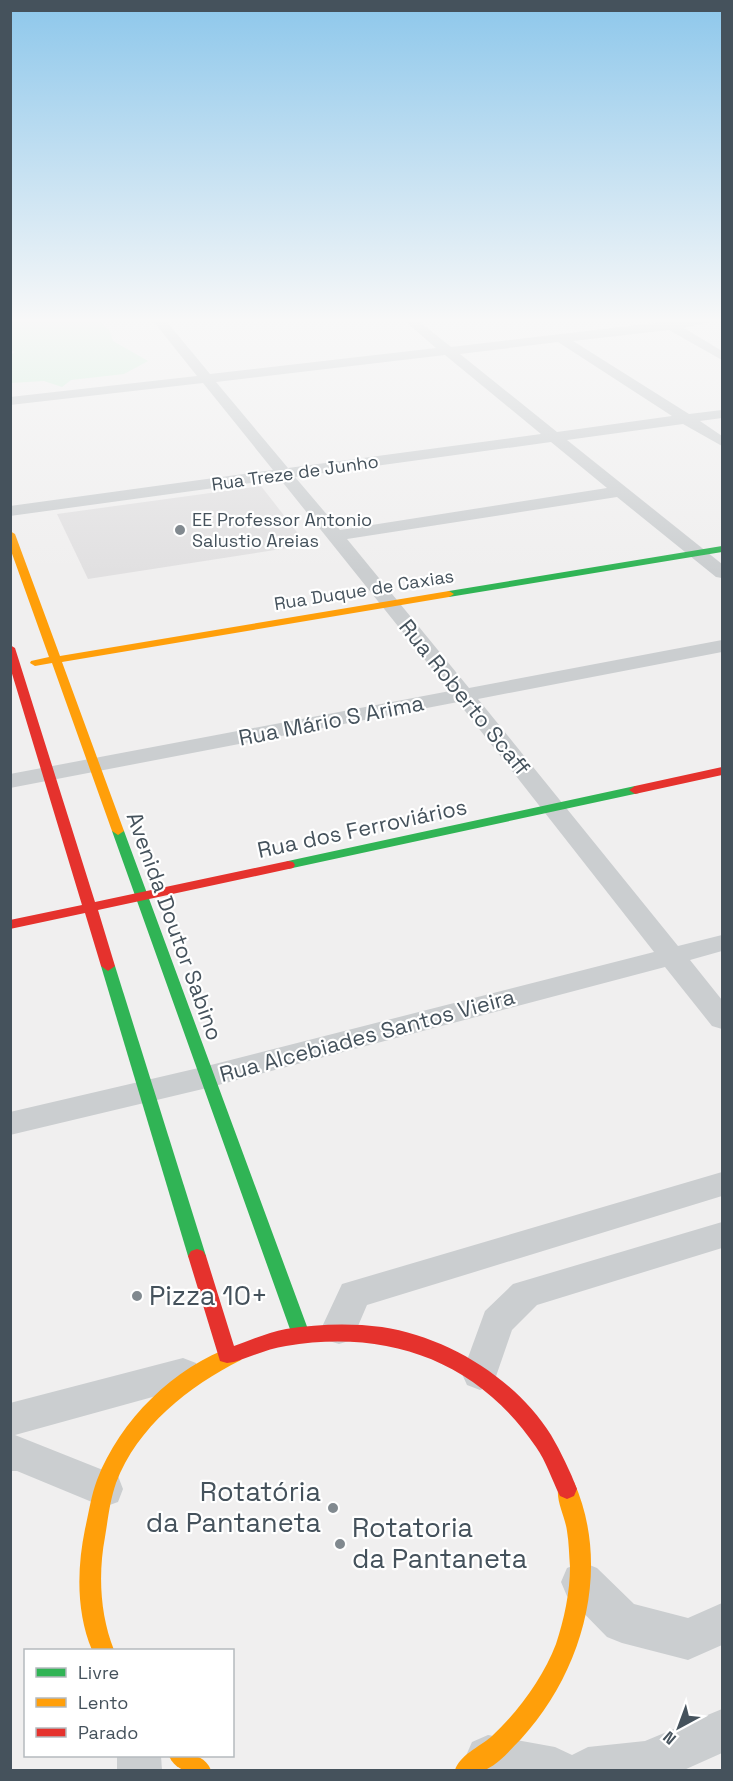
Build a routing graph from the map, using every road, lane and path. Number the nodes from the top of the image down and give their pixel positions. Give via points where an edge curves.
1 (228, 405) edge
2 (515, 405) edge
3 (666, 405) edge
4 (723, 414) edge
5 (688, 419) junction
6 (555, 437) junction
7 (723, 442) edge
8 (285, 475) junction
9 (621, 491) junction
10 (10, 511) edge
11 (10, 534) edge
12 (335, 536) junction
13 (723, 549) edge
14 (697, 553) junction
15 (723, 573) edge
16 (391, 604) junction
17 (723, 646) edge
18 (10, 648) edge
19 (56, 660) junction
20 (13, 667) edge
21 (464, 695) junction
22 (94, 765) junction
23 (723, 771) edge
24 (49, 773) junction
25 (10, 781) edge
26 (554, 808) junction
27 (142, 897) junction
28 (90, 908) junction
29 (10, 925) edge
30 (723, 943) edge
31 (671, 955) junction
32 (723, 1019) edge
33 (207, 1077) junction
34 (146, 1090) junction
35 (10, 1124) edge
36 (723, 1184) edge
37 (723, 1234) edge
38 (339, 1329) junction
39 (300, 1332) junction
40 (217, 1361) junction
41 (480, 1374) junction
42 (10, 1420) edge
43 (10, 1453) edge
44 (104, 1489) junction
45 (582, 1582) junction
46 (723, 1624) edge
47 (102, 1649) edge
48 (723, 1731) edge
49 (183, 1757) edge
50 (482, 1766) edge
51 (199, 1770) edge
52 (555, 1770) edge
53 (588, 1770) edge

1 - 8 street, Rua Roberto Scaff
2 - 6 street
3 - 5 street
4 - 5 street, Rua Treze de Junho
5 - 6 street, Rua Treze de Junho
5 - 7 street
6 - 8 street, Rua Treze de Junho
6 - 9 street
8 - 10 street, Rua Treze de Junho
8 - 12 street, Rua Roberto Scaff
9 - 12 street
9 - 14 street
11 - 19 street, Avenida Doutor Sabino
12 - 16 street, Rua Roberto Scaff
13 - 14 street, Rua Duque de Caxias
14 - 15 street
14 - 16 street, Rua Duque de Caxias
16 - 19 street, Rua Duque de Caxias
16 - 21 street, Rua Roberto Scaff
17 - 21 street, Rua Mário S Arima
18 - 20 street
19 - 20 street, Rua Duque de Caxias
19 - 22 street, Avenida Doutor Sabino
20 - 24 street
21 - 22 street, Rua Mário S Arima
21 - 26 street, Rua Roberto Scaff
22 - 24 street, Rua Mário S Arima
22 - 27 street, Avenida Doutor Sabino
23 - 26 street, Rua dos Ferroviários
24 - 25 street, Rua Mário S Arima
24 - 28 street
26 - 27 street, Rua dos Ferroviários
26 - 31 street, Rua Roberto Scaff
27 - 28 street, Rua dos Ferroviários
27 - 33 street, Avenida Doutor Sabino
28 - 29 street, Rua dos Ferroviários
28 - 34 street
30 - 31 street, Rua Alcebiades Santos Vieira
31 - 32 street, Rua Roberto Scaff
31 - 33 street, Rua Alcebiades Santos Vieira
33 - 34 street, Rua Alcebiades Santos Vieira
33 - 39 street, Avenida Doutor Sabino
34 - 35 street, Rua Alcebiades Santos Vieira
34 - 40 street
36 - 38 street via 354,1294
37 - 41 street via 525,1294 497,1322
38 - 39 street
38 - 41 street via 389,1334 436,1349
39 - 40 street via 263,1341
40 - 42 street
40 - 44 street via 188,1378 154,1409 125,1446
41 - 45 street via 524,1412 557,1462 577,1519
43 - 44 street
44 - 47 street via 88,1564
45 - 46 street via 622,1622 688,1639
45 - 50 street via 568,1647 537,1707
48 - 53 street via 646,1764
49 - 51 street
50 - 52 street

